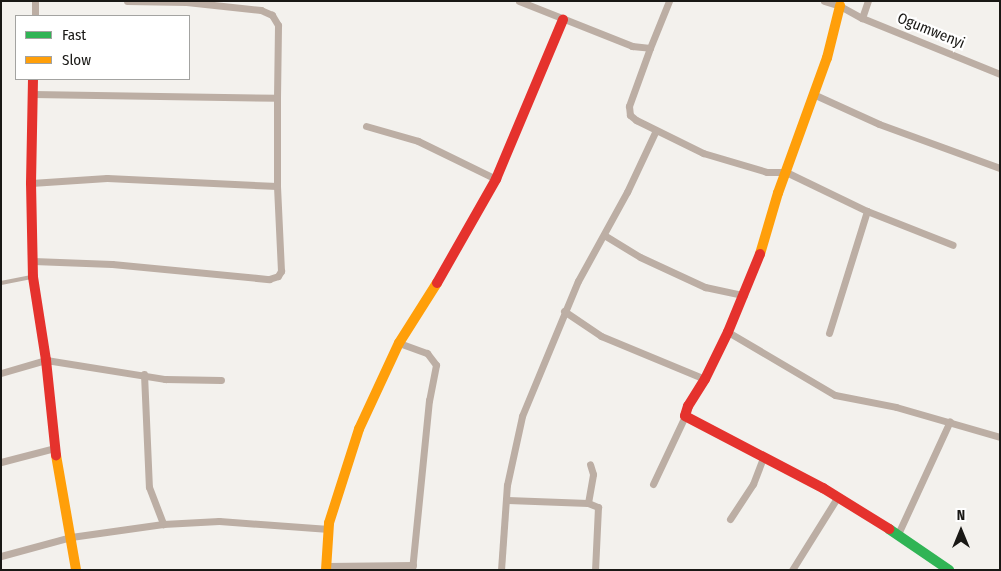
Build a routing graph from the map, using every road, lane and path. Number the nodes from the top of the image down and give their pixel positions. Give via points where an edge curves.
1 (35, 1) edge
2 (127, 1) edge
3 (520, 1) edge
4 (669, 1) edge
5 (824, 1) edge
6 (868, 1) edge
7 (186, 2) edge
8 (840, 6) junction
9 (35, 15) edge
10 (862, 18) junction
11 (563, 20) junction
12 (650, 48) junction
13 (1000, 74) edge
14 (33, 80) edge
15 (32, 94) junction
16 (813, 94) junction
17 (277, 98) junction
18 (366, 126) dead end
19 (656, 130) junction
20 (1000, 168) edge
21 (786, 172) junction
22 (496, 179) junction
23 (31, 183) junction
24 (277, 186) junction
25 (867, 211) junction
26 (604, 235) junction
27 (953, 245) dead end
28 (33, 261) junction
29 (33, 277) junction
30 (1, 283) edge
31 (744, 295) junction
32 (564, 311) junction
33 (728, 332) junction
34 (829, 332) dead end
35 (399, 343) junction
36 (46, 360) junction
37 (1, 373) edge
38 (144, 374) junction
39 (705, 379) junction
40 (221, 380) dead end
41 (685, 416) junction
42 (950, 422) junction
43 (1000, 437) edge
44 (54, 448) junction
45 (763, 458) junction
46 (1, 462) edge
47 (590, 464) dead end
48 (653, 484) dead end
49 (837, 498) junction
50 (506, 500) junction
51 (588, 503) junction
52 (730, 520) dead end
53 (163, 524) junction
54 (329, 530) junction
55 (898, 534) junction
56 (71, 537) junction
57 (1, 556) edge
58 (327, 568) edge
59 (412, 568) edge
60 (76, 570) edge
61 (501, 570) edge
62 (595, 570) edge
63 (792, 570) edge
64 (949, 570) edge

1 - 9 street
2 - 7 street
3 - 11 street
4 - 12 street
5 - 8 street, Ogumwenyi
6 - 10 street
7 - 17 street via 261,10 272,15 278,25
8 - 10 street, Ogumwenyi
8 - 16 street via 827,58
10 - 13 street, Ogumwenyi
11 - 12 street via 632,46
11 - 22 street
12 - 19 street via 629,106 630,116
14 - 15 street
15 - 17 street
15 - 23 street
16 - 20 street via 880,124
16 - 21 street
17 - 24 street
18 - 22 street via 418,141
19 - 21 street via 703,153 767,172
19 - 26 street
21 - 25 street
21 - 31 street
22 - 35 street via 427,302
23 - 24 street via 107,178
23 - 28 street
24 - 28 street via 281,271 269,279 112,264
25 - 27 street
25 - 34 street
26 - 31 street via 705,287
26 - 32 street
28 - 29 street
29 - 30 lane
29 - 36 street
31 - 33 street
32 - 39 street via 601,336
32 - 50 street via 516,434
33 - 39 street
33 - 42 street via 835,395
35 - 54 street via 359,429
35 - 59 street via 427,353 436,365
36 - 37 street
36 - 38 street
36 - 44 street
38 - 40 street via 175,380
38 - 53 street via 149,487
39 - 41 street
41 - 45 street
41 - 48 street
42 - 43 street
42 - 55 street
44 - 46 street
44 - 56 street
45 - 49 street
45 - 52 street via 753,484
47 - 51 street via 592,474
49 - 55 street
49 - 63 street
50 - 51 street
50 - 61 street
51 - 62 street via 598,507
53 - 54 street via 219,521
53 - 56 street
54 - 58 street
55 - 64 street
56 - 57 street
56 - 60 street
58 - 59 street

